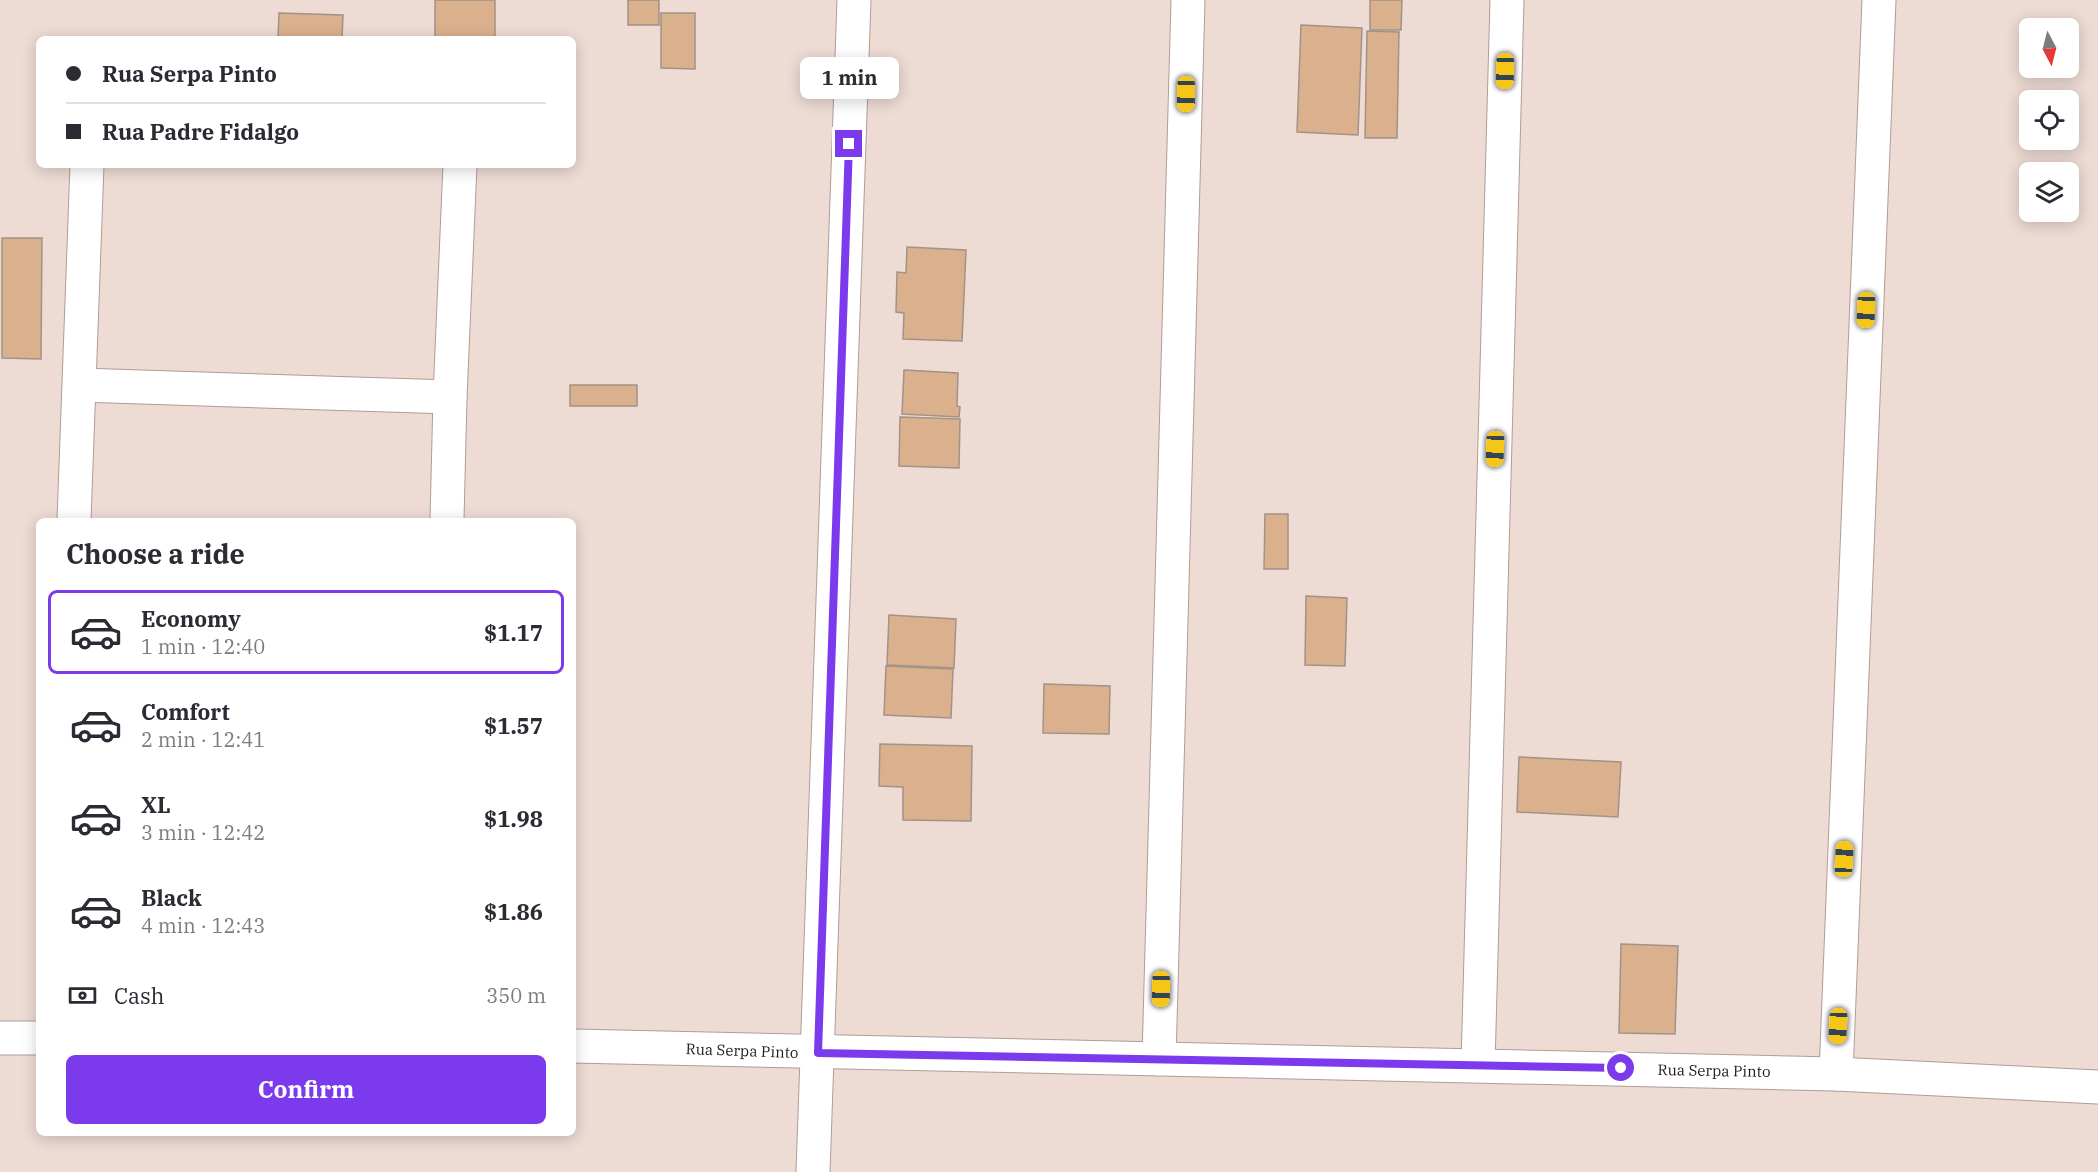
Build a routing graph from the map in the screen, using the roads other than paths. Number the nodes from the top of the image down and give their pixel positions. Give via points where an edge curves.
1 (854, 0) edge
2 (1188, 0) edge
3 (1507, 0) edge
4 (1879, 0) edge
5 (87, 168) edge
6 (459, 168) edge
7 (80, 385) junction
8 (450, 397) junction
9 (74, 518) edge
10 (447, 518) edge
11 (0, 1038) edge
12 (36, 1038) edge
13 (576, 1046) edge
14 (818, 1053) junction
15 (1159, 1059) junction
16 (1478, 1065) junction
17 (1836, 1074) junction
18 (2098, 1087) edge
19 (813, 1172) edge

1 - 14 street
2 - 15 street
3 - 16 street
4 - 17 street
5 - 7 street
6 - 8 street
7 - 8 street
7 - 9 street
8 - 10 street
11 - 12 street
13 - 14 street, Rua Serpa Pinto
14 - 15 street, Rua Serpa Pinto
14 - 19 street
15 - 16 street, Rua Serpa Pinto
16 - 17 street, Rua Serpa Pinto
17 - 18 street, Rua Serpa Pinto

